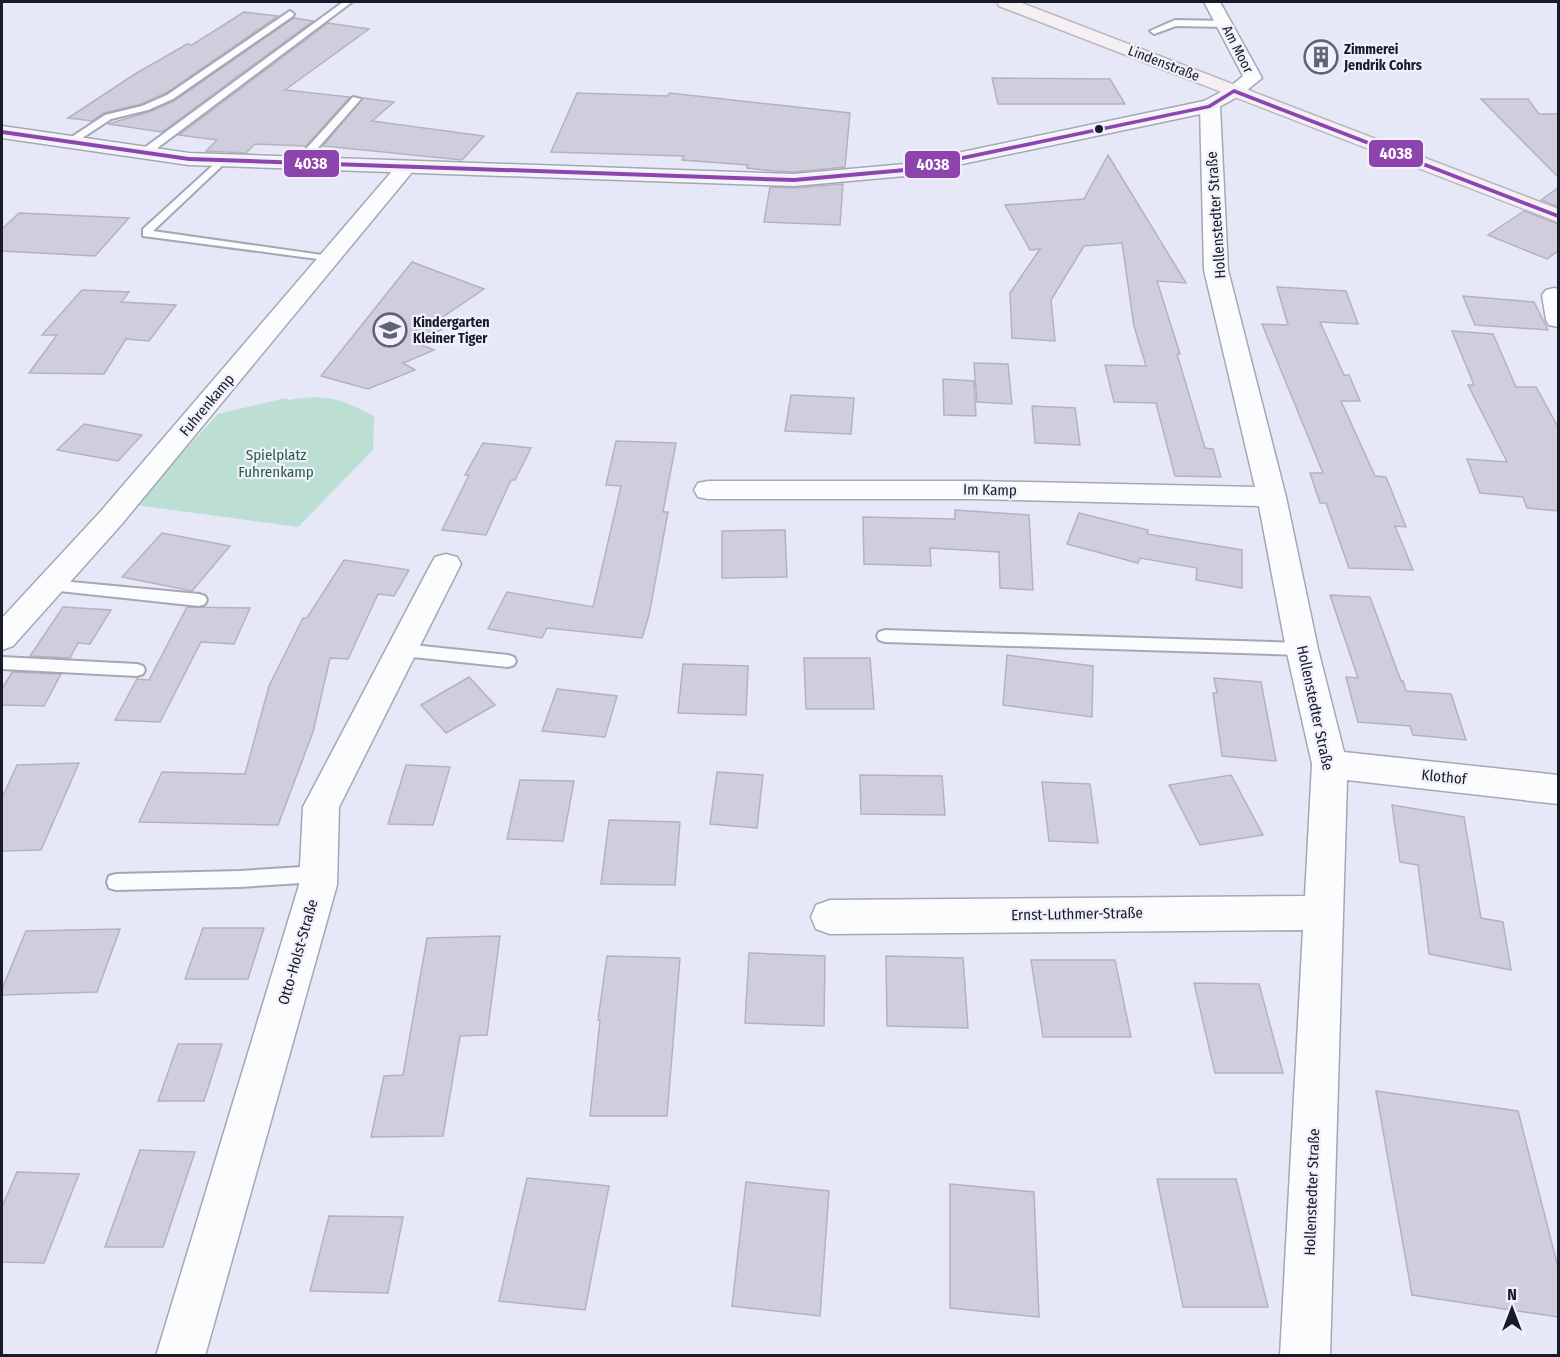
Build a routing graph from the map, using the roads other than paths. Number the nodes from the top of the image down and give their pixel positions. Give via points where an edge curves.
1 (348, 2) edge
2 (1005, 2) edge
3 (1212, 2) edge
4 (290, 14) dead end
5 (1226, 24) junction
6 (1154, 31) dead end
7 (1234, 90) junction
8 (356, 99) dead end
9 (1210, 106) junction
10 (2, 132) edge
11 (69, 142) junction
12 (144, 153) junction
13 (221, 161) junction
14 (299, 163) junction
15 (406, 167) junction
16 (1558, 216) edge
17 (329, 259) junction
18 (1554, 295) dead end
19 (1558, 320) edge
20 (708, 490) dead end
21 (1272, 497) junction
22 (446, 564) dead end
23 (50, 585) junction
24 (199, 600) dead end
25 (885, 636) dead end
26 (2, 638) edge
27 (1302, 649) junction
28 (403, 650) junction
29 (508, 662) dead end
30 (2, 663) edge
31 (137, 670) dead end
32 (1330, 764) junction
33 (1558, 789) edge
34 (318, 874) junction
35 (116, 882) dead end
36 (1323, 913) junction
37 (830, 916) dead end
38 (180, 1356) edge
39 (1305, 1356) edge

1 - 12 lane
2 - 7 main road, Lindenstraße
3 - 5 street, Am Moor
4 - 11 lane via 170,97 108,117
5 - 6 lane via 1175,23
5 - 7 street, Am Moor via 1253,78
7 - 9 street
7 - 16 main road, Lindenstraße
8 - 14 lane
9 - 15 street via 905,170 794,180
9 - 21 street, Hollenstedter Straße via 1216,270
10 - 11 street
11 - 12 street
12 - 13 street
13 - 14 street
13 - 17 lane via 147,234
14 - 15 street
15 - 17 street, Fuhrenkamp
17 - 23 street, Fuhrenkamp via 111,519
18 - 19 street
20 - 21 street, Im Kamp via 976,490
21 - 27 street, Hollenstedter Straße
22 - 28 street, Otto-Holst-Straße
23 - 24 lane
23 - 26 street, Fuhrenkamp
25 - 27 lane
27 - 32 street, Hollenstedter Straße
28 - 29 lane
28 - 34 street, Otto-Holst-Straße via 321,807
30 - 31 lane
32 - 33 street, Klothof
32 - 36 street, Hollenstedter Straße
34 - 35 lane
34 - 38 street, Otto-Holst-Straße via 318,885
36 - 37 street, Ernst-Luthmer-Straße
36 - 39 street, Hollenstedter Straße

